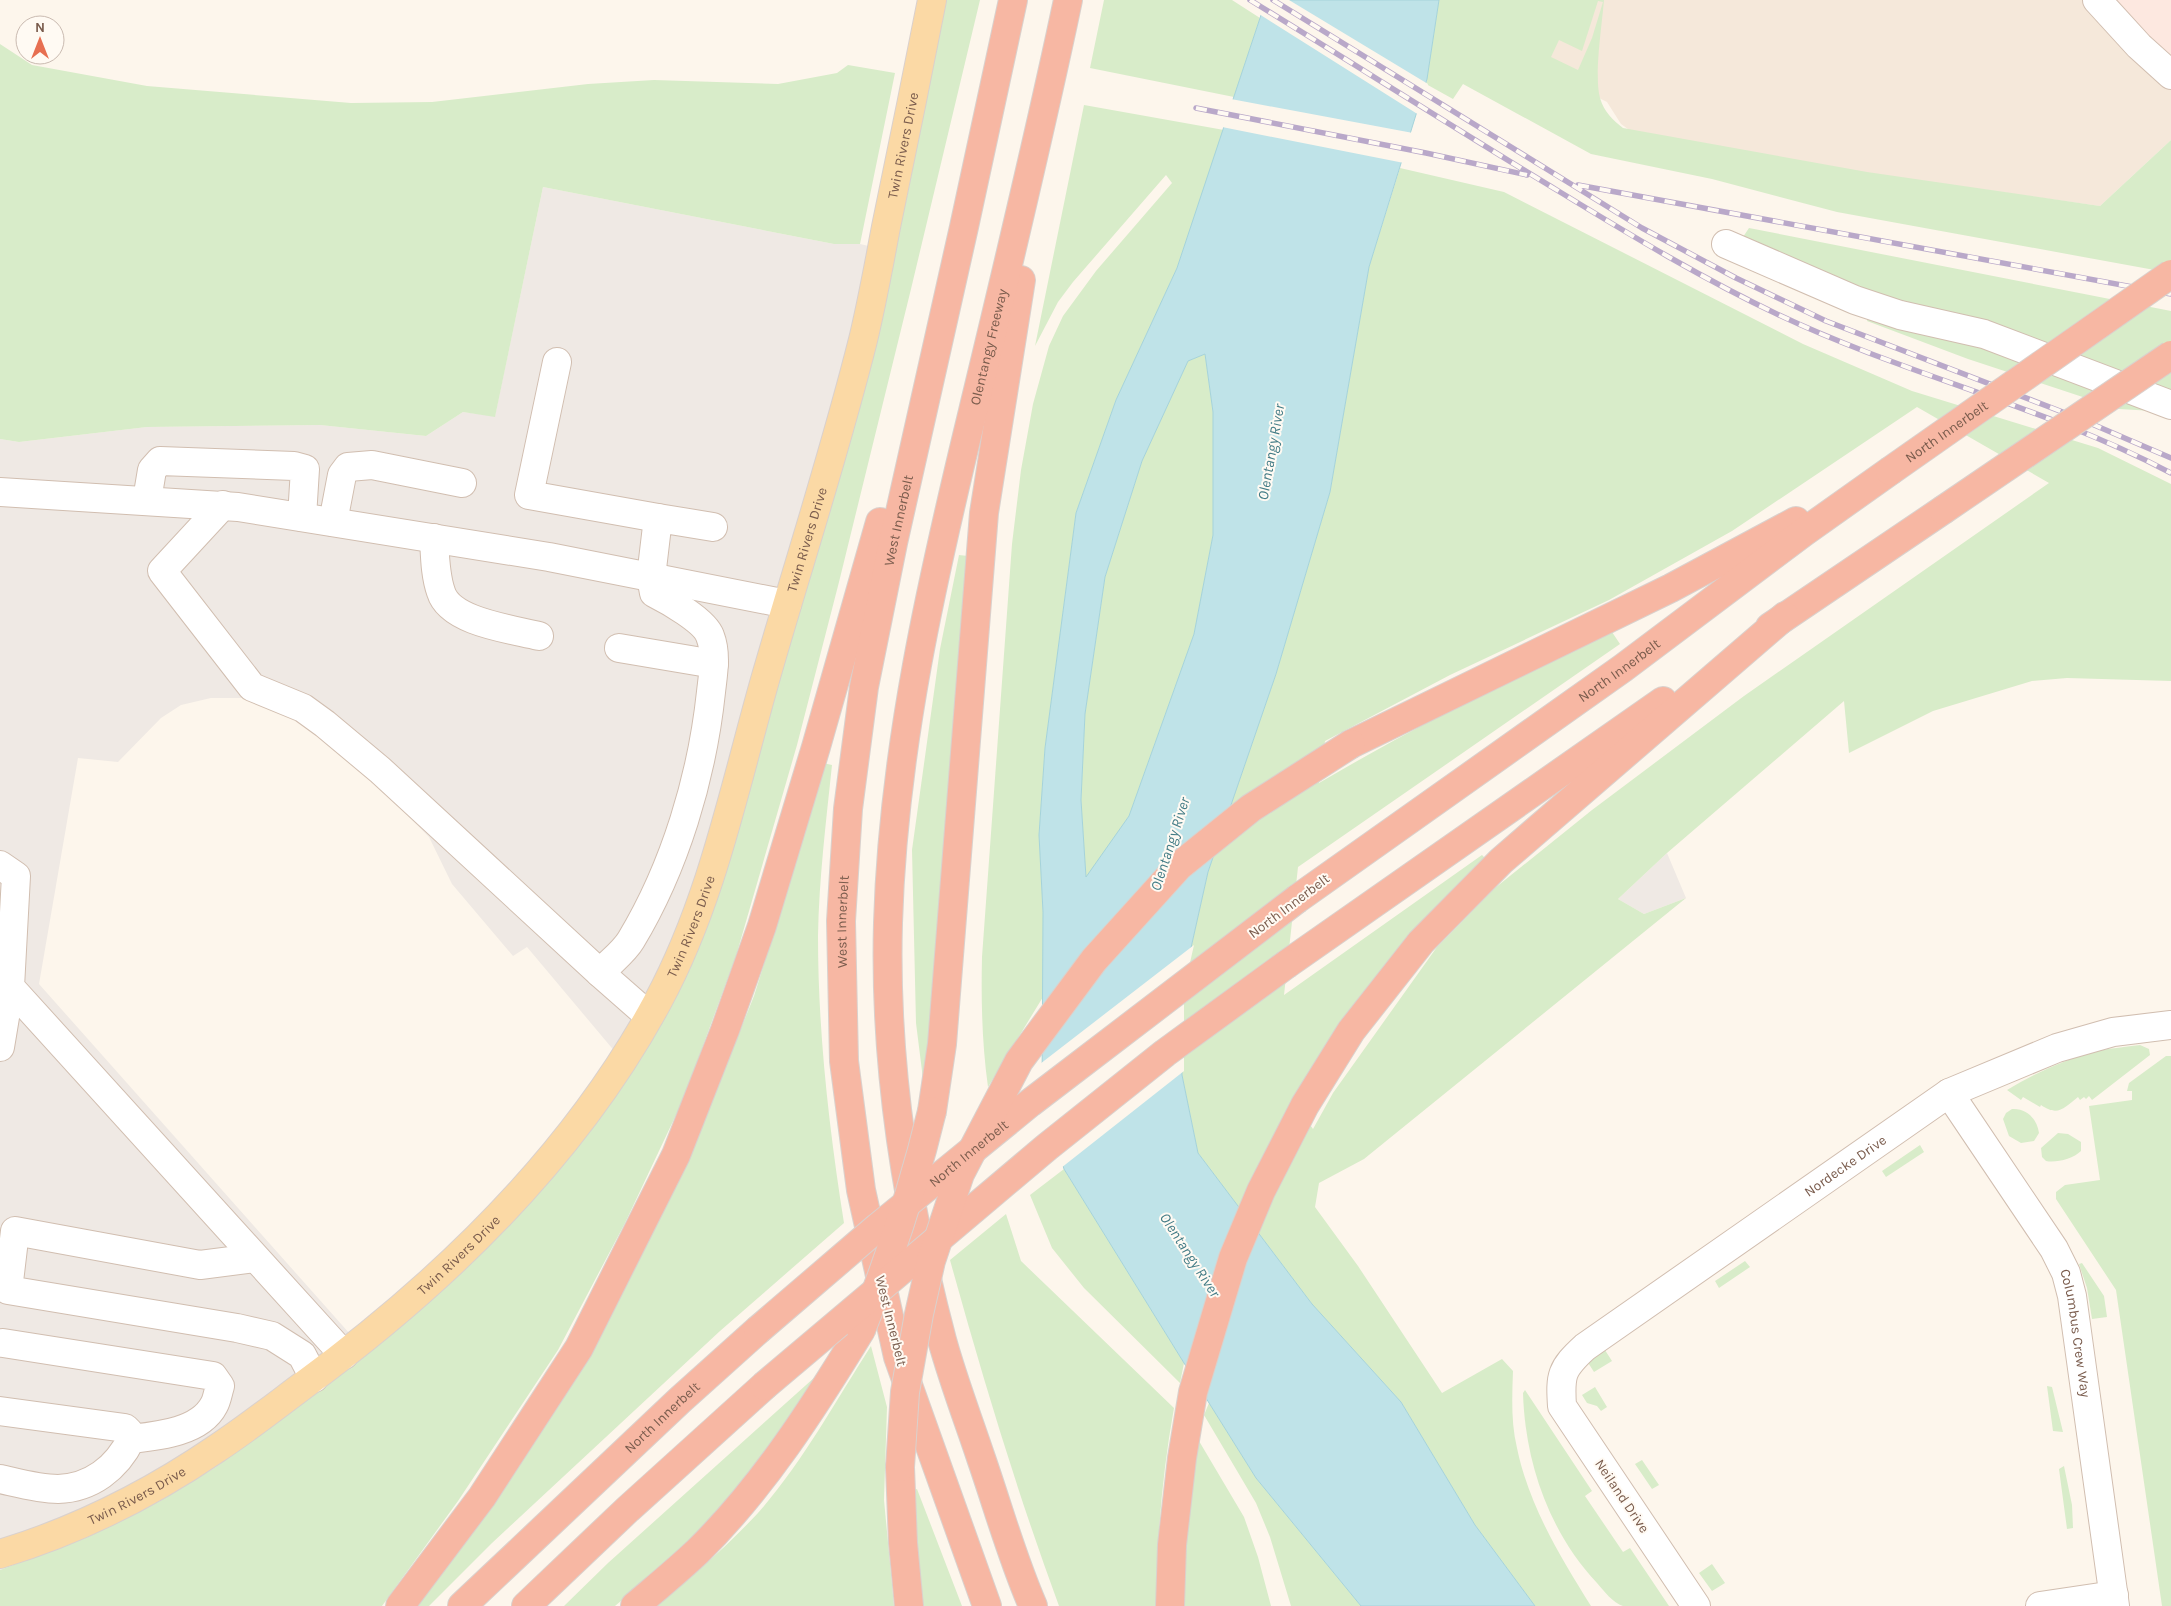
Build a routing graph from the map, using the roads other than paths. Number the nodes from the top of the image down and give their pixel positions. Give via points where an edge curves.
1 (932, 0) edge
2 (1013, 0) edge
3 (1068, 0) edge
4 (2098, 0) edge
5 (2171, 75) edge
6 (1040, 132) junction
7 (964, 228) junction
8 (1726, 244) dead end
9 (2171, 274) edge
10 (2171, 355) edge
11 (557, 362) dead end
12 (2171, 405) edge
13 (1890, 471) junction
14 (462, 483) dead end
15 (0, 492) edge
16 (147, 500) junction
17 (223, 505) junction
18 (302, 517) junction
19 (658, 518) junction
20 (334, 522) junction
21 (713, 527) dead end
22 (434, 538) junction
23 (651, 577) junction
24 (788, 604) junction
25 (1785, 616) junction
26 (538, 636) dead end
27 (619, 648) dead end
28 (714, 664) junction
29 (0, 865) edge
30 (600, 973) junction
31 (10, 987) junction
32 (649, 1016) junction
33 (2171, 1025) edge
34 (0, 1047) edge
35 (1949, 1093) junction
36 (255, 1258) junction
37 (3, 1343) dead end
38 (344, 1355) junction
39 (314, 1378) junction
40 (1560, 1381) joint
41 (0, 1411) edge
42 (131, 1439) junction
43 (0, 1479) edge
44 (0, 1554) edge
45 (2114, 1601) edge
46 (400, 1606) edge
47 (462, 1606) edge
48 (526, 1606) edge
49 (635, 1606) edge
50 (909, 1606) edge
51 (987, 1606) edge
52 (1032, 1606) edge
53 (1170, 1606) edge
54 (1696, 1606) edge
55 (2040, 1606) edge

1 - 24 main road, Twin Rivers Drive via 864,335
2 - 7 highway
3 - 6 highway, Olentangy Freeway
4 - 5 street via 2139,46
6 - 49 highway, bridge via 984,513 942,1044 921,1157 885,1270 861,1330 813,1408 755,1486 699,1550
6 - 52 highway, Olentangy Freeway via 938,552 911,694 900,760 888,922 887,989 891,1058 907,1182 923,1264 943,1344
7 - 46 highway via 762,926 676,1156 579,1348 482,1497
7 - 51 highway, West Innerbelt via 864,687 848,809 841,920 844,1062 861,1190 898,1357
8 - 12 street via 1855,300 1900,315 1984,334
9 - 13 highway, North Innerbelt, bridge
10 - 25 highway, bridge
11 - 19 street via 529,495
13 - 47 highway, North Innerbelt, bridge via 1623,668 1297,899 1030,1104 878,1226 758,1330
13 - 50 highway, bridge via 1671,588 1351,744 1251,808 1179,866 1094,960 1019,1062 960,1174 931,1261 905,1392 900,1467
14 - 20 street via 372,465 348,467 342,475
15 - 16 street
16 - 17 street
16 - 18 street via 152,470 160,461 294,466 305,469
17 - 18 street
17 - 30 street via 162,571 252,687 303,708 325,724 380,770
18 - 20 street
19 - 21 street
19 - 23 street
20 - 22 street
22 - 23 street
22 - 26 street via 441,593 452,609 468,617
23 - 24 street
23 - 28 street via 654,593 681,607 710,635
24 - 32 main road, Twin Rivers Drive via 702,901 683,950
25 - 48 highway, bridge via 1165,1053 1047,1147 764,1386
25 - 53 highway via 1502,861 1421,942 1351,1031 1305,1104 1261,1191 1234,1258 1193,1392 1172,1545
27 - 28 street
28 - 30 street via 707,734 668,866 630,942
29 - 31 street via 16,876
30 - 32 street
31 - 34 street
31 - 36 street
32 - 38 main road, Twin Rivers Drive via 591,1106 511,1203 460,1257
33 - 35 street, Nordecke Drive via 2113,1032 2056,1048
35 - 40 street, Nordecke Drive via 1585,1347 1570,1361
35 - 45 street, Columbus Crew Way via 2066,1273 2072,1296
36 - 38 street
36 - 39 street via 200,1264 15,1231 8,1290 272,1336 302,1355
37 - 42 street via 213,1376 220,1386 214,1406 197,1423 168,1434
38 - 39 main road, Twin Rivers Drive
39 - 44 main road, Twin Rivers Drive via 216,1449 168,1479 97,1517
40 - 54 street, Neiland Drive via 1562,1406
41 - 42 street via 125,1428
42 - 43 street via 114,1465 98,1478 77,1486 58,1489
45 - 55 street

